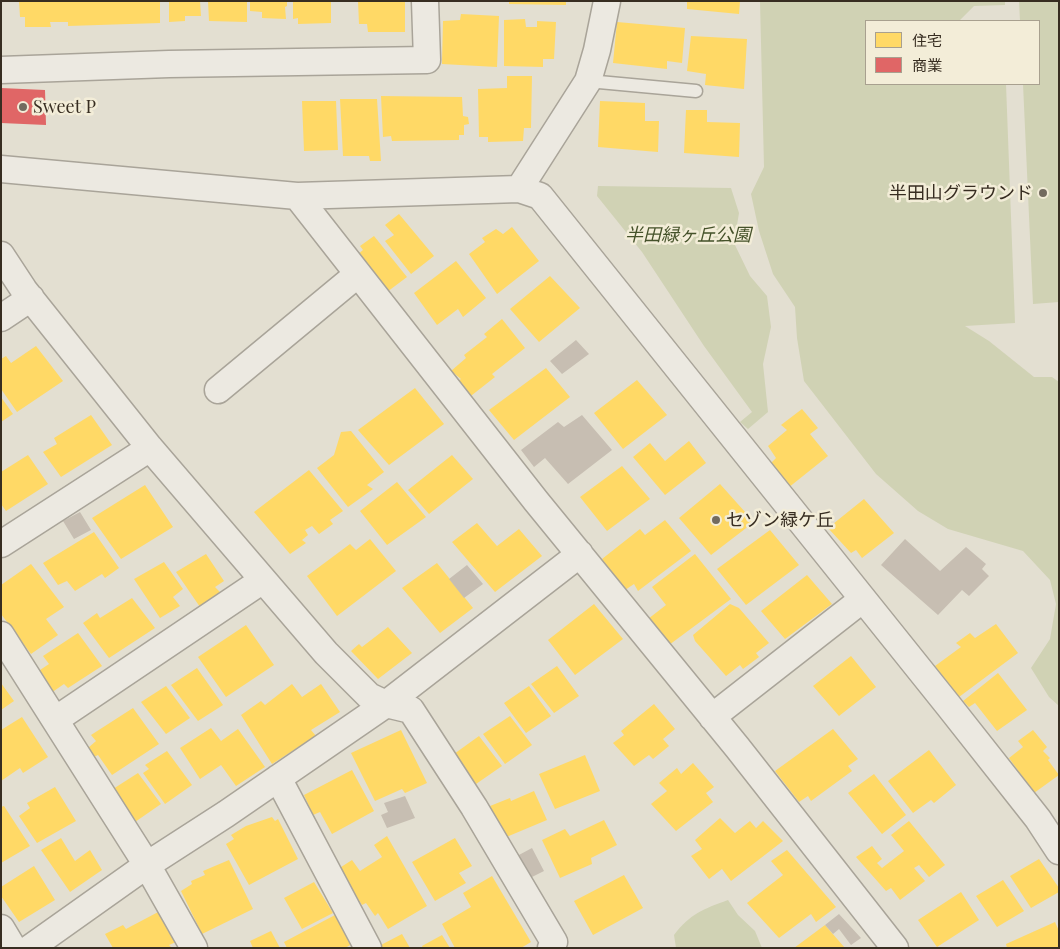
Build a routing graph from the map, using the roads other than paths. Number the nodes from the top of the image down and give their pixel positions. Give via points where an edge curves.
1 (425, 1) edge
2 (607, 1) edge
3 (1, 70) edge
4 (588, 82) junction
5 (696, 91) dead end
6 (1, 169) edge
7 (519, 189) junction
8 (296, 196) junction
9 (1, 255) edge
10 (358, 274) junction
11 (30, 298) junction
12 (1, 318) edge
13 (218, 390) dead end
14 (150, 448) junction
15 (1, 544) edge
16 (580, 554) junction
17 (263, 580) junction
18 (863, 599) junction
19 (1, 635) edge
20 (386, 704) junction
21 (712, 717) junction
22 (55, 720) junction
23 (278, 778) junction
24 (1059, 851) edge
25 (147, 865) junction
26 (1, 928) edge
27 (13, 948) edge
28 (30, 948) edge
29 (194, 948) edge
30 (368, 948) edge
31 (551, 948) edge
32 (895, 948) edge

1 - 3 street via 427,60
2 - 4 street
4 - 5 lane
4 - 7 street
6 - 8 street
7 - 8 street
7 - 18 street via 540,196
8 - 10 street
9 - 11 street
10 - 13 street
10 - 16 street
11 - 12 street
11 - 14 street
14 - 15 street
14 - 17 street
16 - 20 street
16 - 21 street
17 - 20 street via 326,653 369,696
17 - 22 street
18 - 21 street
18 - 24 street via 1032,811
19 - 22 street
20 - 23 street
20 - 31 street via 411,710 474,807 554,942
21 - 32 street
22 - 25 street
23 - 25 street
23 - 30 street
25 - 28 street
25 - 29 street
26 - 27 street

